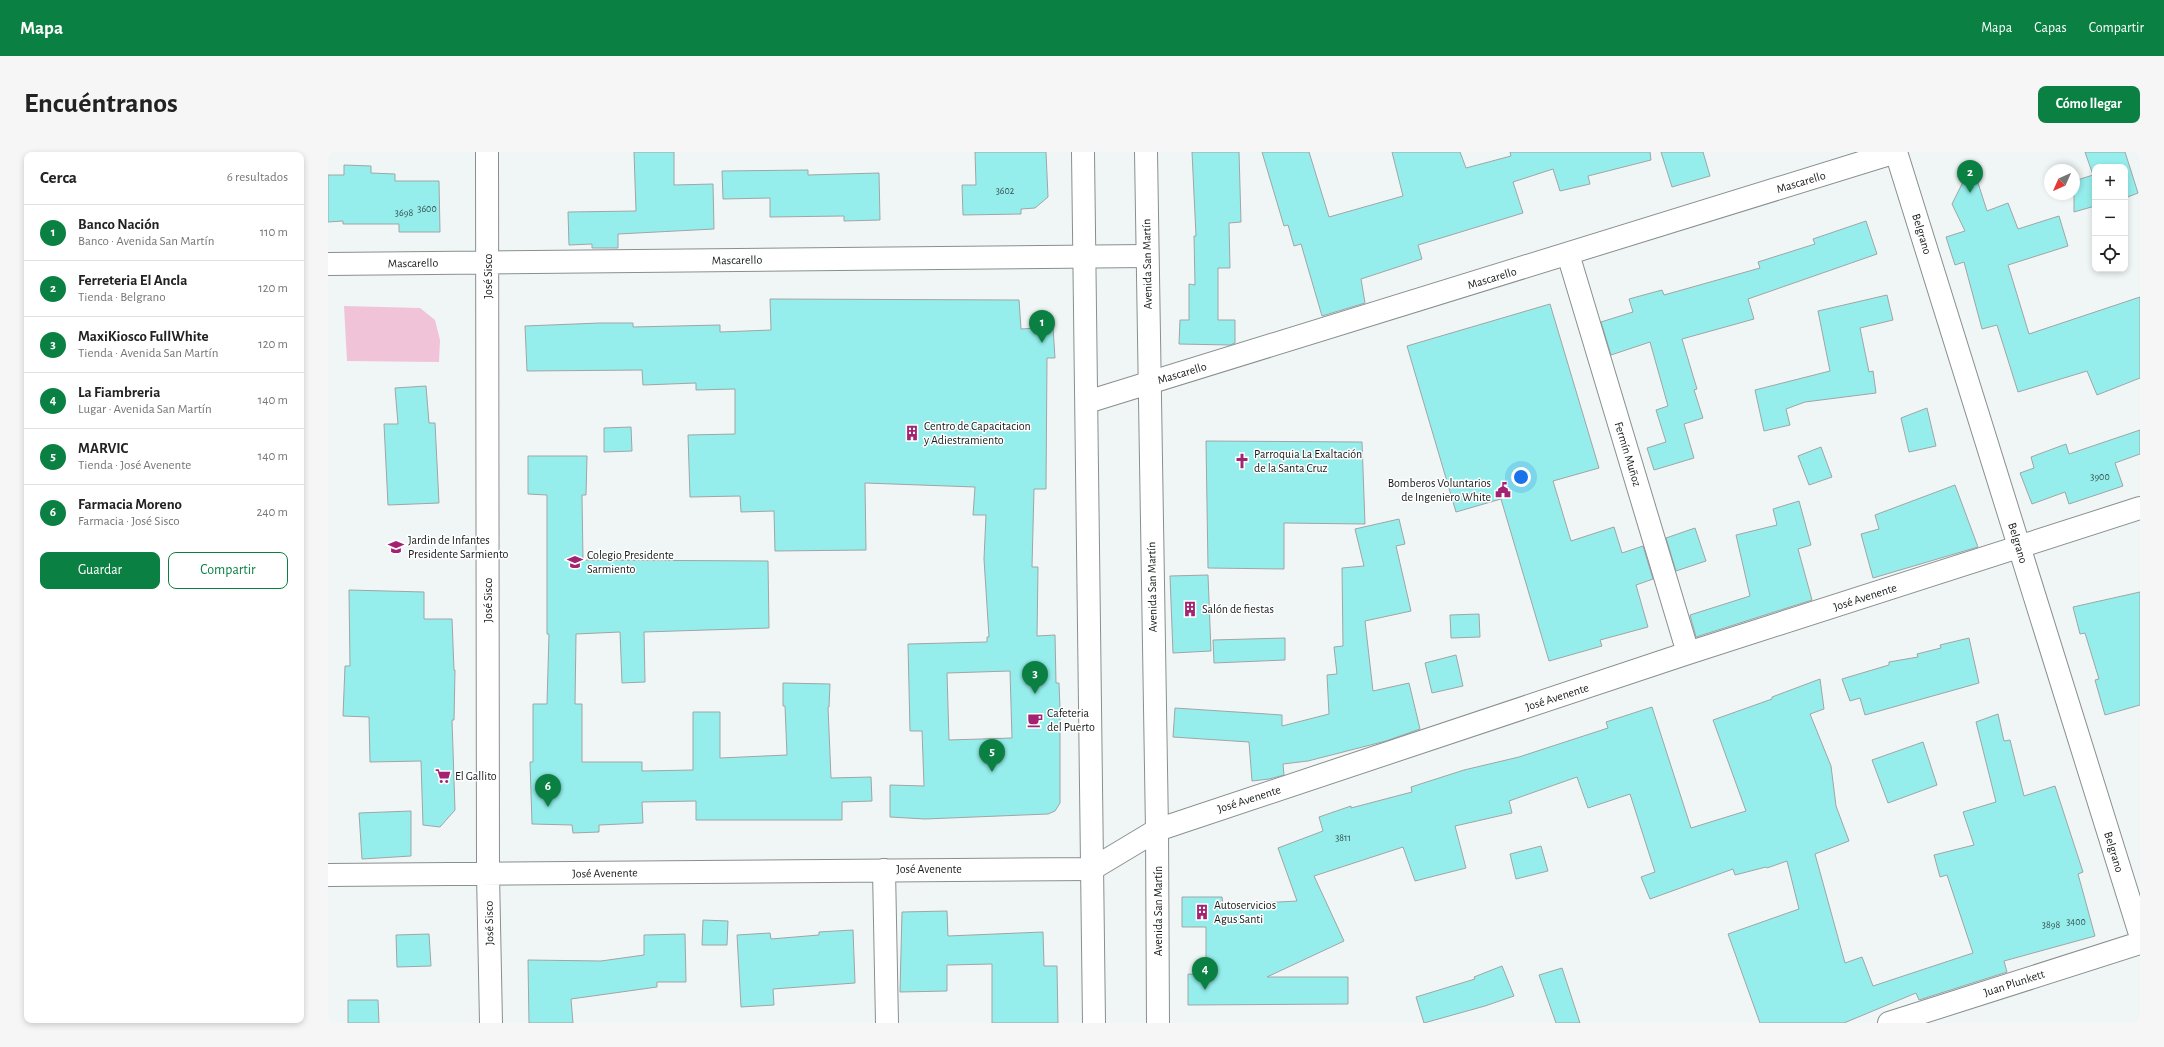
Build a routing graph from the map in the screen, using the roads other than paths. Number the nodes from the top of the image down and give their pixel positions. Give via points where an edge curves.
1 (487, 152) edge
2 (1084, 152) edge
3 (1146, 152) edge
4 (1896, 152) edge
5 (1568, 254) junction
6 (1147, 256) junction
7 (1085, 257) junction
8 (488, 262) junction
9 (328, 264) edge
10 (1148, 383) junction
11 (1087, 402) junction
12 (2140, 508) edge
13 (2019, 547) junction
14 (1688, 653) junction
15 (1157, 830) junction
16 (1092, 869) junction
17 (884, 870) junction
18 (488, 874) junction
19 (328, 875) edge
20 (2140, 934) edge
21 (2140, 944) edge
22 (491, 1023) edge
23 (887, 1023) edge
24 (1094, 1023) edge
25 (1158, 1023) edge
26 (1889, 1023) edge

1 - 8 street, José Sisco
2 - 7 street
3 - 6 street, Avenida San Martín
4 - 5 street, Mascarello
4 - 13 street, Belgrano
5 - 10 street, Mascarello
5 - 14 street, Fermín Muñoz
6 - 7 street, Mascarello
6 - 10 street, Avenida San Martín
7 - 8 street, Mascarello
7 - 11 street
8 - 9 street, Mascarello
8 - 18 street, José Sisco
10 - 11 street, Mascarello
10 - 15 street, Avenida San Martín
11 - 16 street
12 - 13 street, José Avenente
13 - 14 street, José Avenente
13 - 20 street, Belgrano
14 - 15 street, José Avenente
15 - 16 street, José Avenente
15 - 25 street, Avenida San Martín
16 - 17 street, José Avenente
16 - 24 street
17 - 18 street, José Avenente
17 - 23 street
18 - 19 street, José Avenente
18 - 22 street, José Sisco
21 - 26 street, Juan Plunkett

